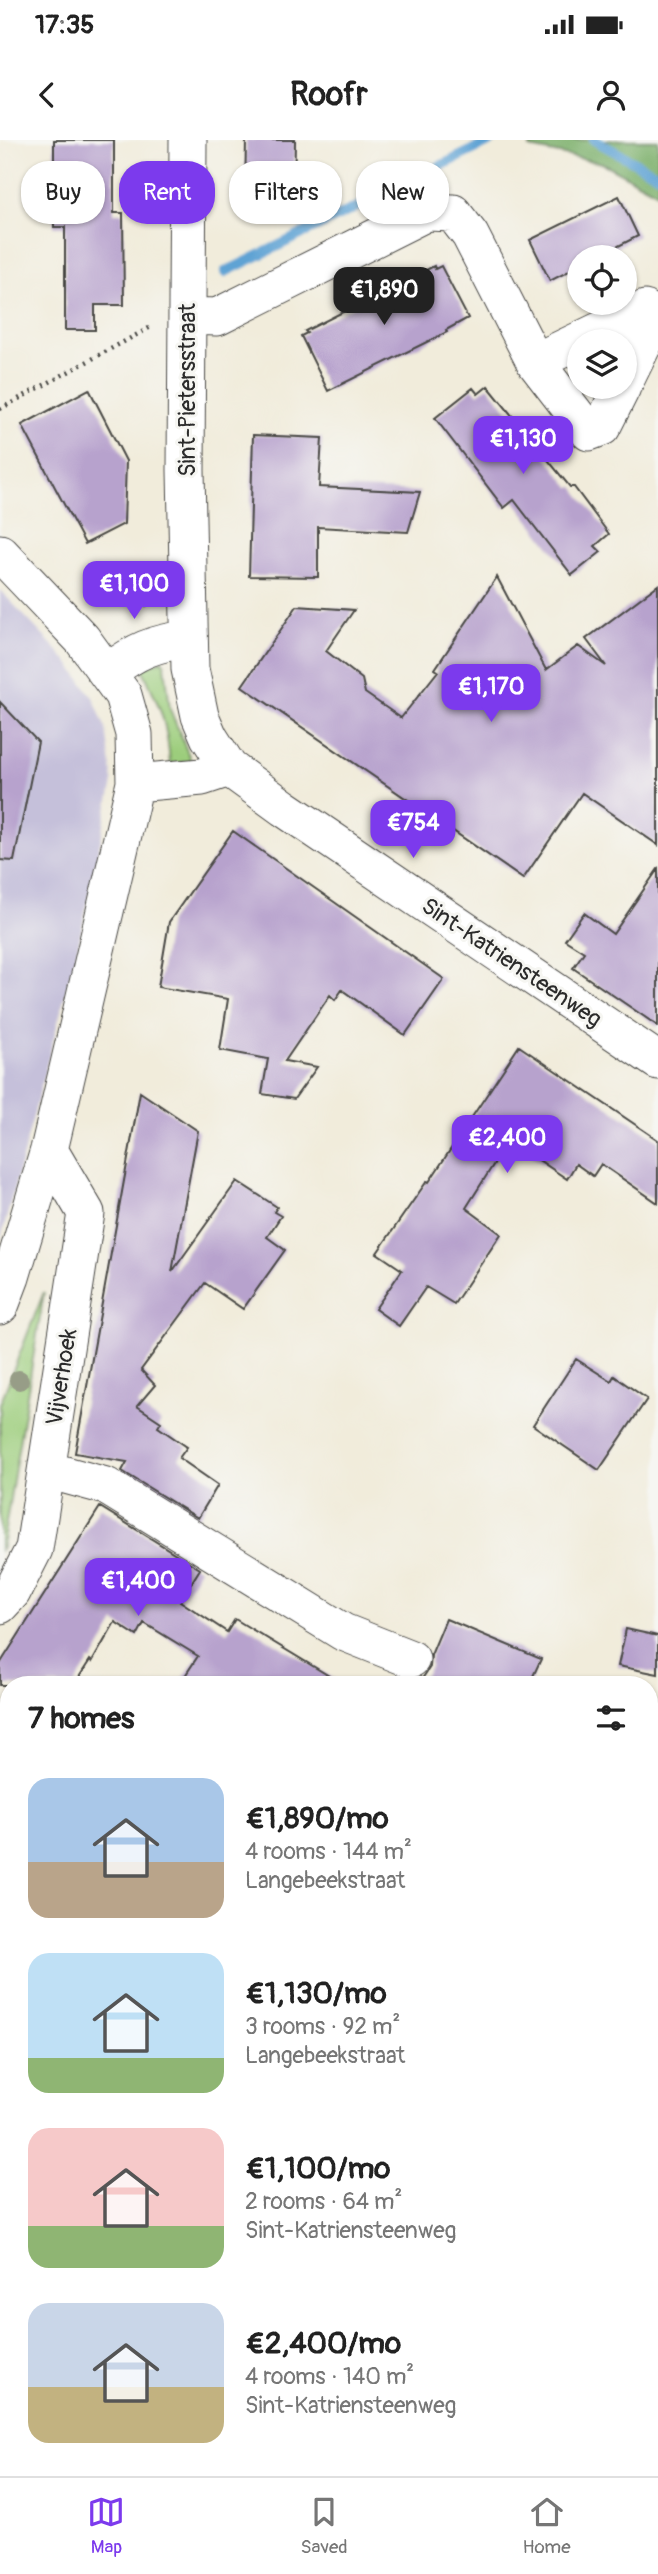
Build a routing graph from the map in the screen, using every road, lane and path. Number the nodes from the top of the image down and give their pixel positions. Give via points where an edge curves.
1 (188, 140) edge
2 (187, 320) junction
3 (603, 329) edge
4 (567, 347) edge
5 (637, 357) edge
6 (535, 362) junction
7 (616, 399) edge
8 (0, 409) edge
9 (0, 553) edge
10 (188, 639) junction
11 (108, 672) junction
12 (229, 768) junction
13 (135, 783) junction
14 (658, 1061) edge
15 (49, 1150) junction
16 (0, 1306) edge
17 (47, 1470) junction
18 (0, 1605) edge
19 (411, 1659) dead end

1 - 2 street, Sint-Pietersstraat
2 - 6 street via 216,317 427,212 453,214 470,235
2 - 8 path via 151,327
2 - 10 street, Sint-Pietersstraat
3 - 5 street via 645,309 656,318
4 - 6 street
6 - 7 street via 589,432 602,427
9 - 11 street
10 - 11 street via 162,642 133,653
10 - 12 street, Sint-Katriensteenweg via 200,716
11 - 13 street via 123,695 134,734
12 - 13 street via 202,777
12 - 14 street, Sint-Katriensteenweg
13 - 15 street
15 - 16 street
15 - 17 street, Vijverhoek via 86,1213
17 - 18 street, Vijverhoek via 34,1549 12,1592
17 - 19 street via 106,1486 343,1632

